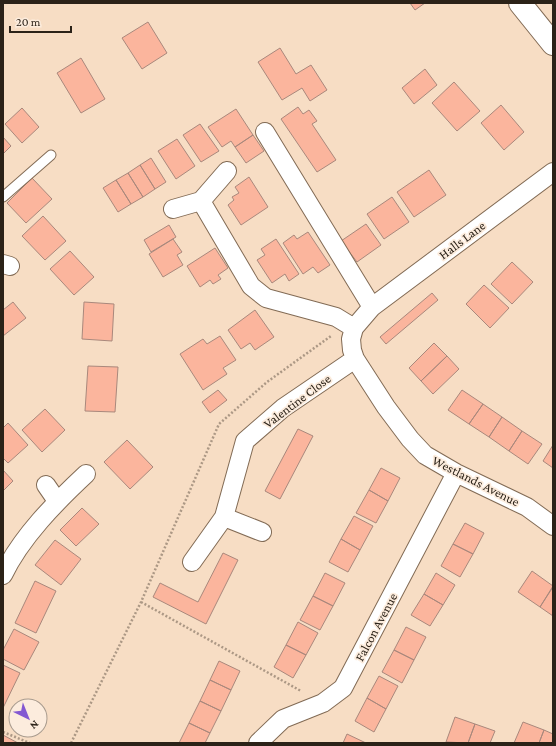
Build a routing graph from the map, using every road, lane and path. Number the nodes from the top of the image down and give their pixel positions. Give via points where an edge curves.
1 (520, 3) edge
2 (553, 44) edge
3 (265, 132) dead end
4 (51, 155) dead end
5 (227, 171) dead end
6 (553, 172) edge
7 (3, 198) edge
8 (201, 201) junction
9 (173, 209) dead end
10 (372, 308) junction
11 (354, 328) junction
12 (355, 359) junction
13 (456, 473) junction
14 (86, 474) dead end
15 (46, 485) dead end
16 (57, 501) junction
17 (224, 517) junction
18 (553, 526) edge
19 (262, 532) dead end
20 (192, 562) dead end
21 (3, 575) edge
22 (140, 602) junction
23 (323, 703) junction
24 (3, 732) edge
25 (30, 743) edge
26 (71, 743) edge
27 (258, 743) edge

1 - 2 main road
3 - 10 street
4 - 7 lane
5 - 8 street
6 - 10 street, Halls Lane
8 - 9 street
8 - 11 street via 251,286 266,298 336,317
10 - 11 street, Halls Lane
11 - 12 street, Westlands Avenue via 351,339
11 - 22 path via 332,335 267,382 219,424
12 - 13 street, Westlands Avenue via 410,439 425,455
12 - 17 street, Valentine Close via 283,408 245,442
13 - 18 street, Westlands Avenue via 528,507
13 - 23 street, Falcon Avenue via 343,688
14 - 16 street
15 - 16 street
16 - 21 street via 11,559
17 - 19 street
17 - 20 street, Valentine Close
22 - 23 path
22 - 26 path
23 - 27 street, Falcon Avenue via 283,719
24 - 25 path

